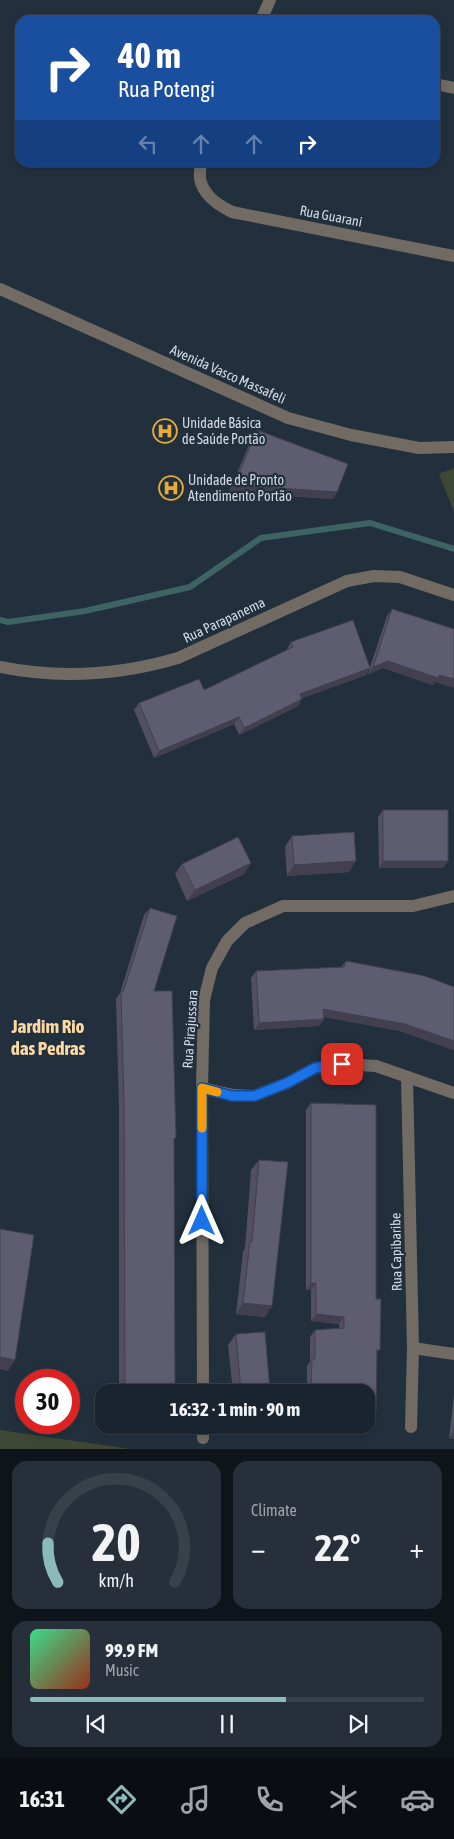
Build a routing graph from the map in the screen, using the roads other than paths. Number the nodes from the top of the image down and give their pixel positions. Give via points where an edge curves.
1 (270, 0) edge
2 (262, 15) edge
3 (440, 85) edge
4 (454, 88) edge
5 (202, 167) edge
6 (454, 256) edge
7 (0, 289) edge
8 (454, 447) edge
9 (454, 595) edge
10 (0, 667) edge
11 (454, 896) edge
12 (407, 1077) junction
13 (202, 1088) junction
14 (454, 1093) edge
15 (413, 1348) junction
16 (454, 1354) edge
17 (203, 1384) edge
18 (411, 1427) dead end
19 (203, 1434) edge
20 (203, 1438) dead end

1 - 2 street
3 - 4 street
5 - 6 street, Rua Guarani via 201,183 207,195 232,212
7 - 8 street, Avenida Vasco Massafeli via 288,418 351,435 419,448
9 - 10 street, Rua Parapanema via 400,577 347,580 178,658 150,666 110,674
11 - 13 street, Rua Pirajussara via 413,906 282,906 246,923 227,942 212,968 204,1000
12 - 13 street via 376,1066 342,1064 315,1068 254,1096 232,1096
12 - 14 street
12 - 15 street, Rua Capibaribe
13 - 17 street, Rua Pirajussara
15 - 16 street
15 - 18 street, Rua Capibaribe
19 - 20 street

